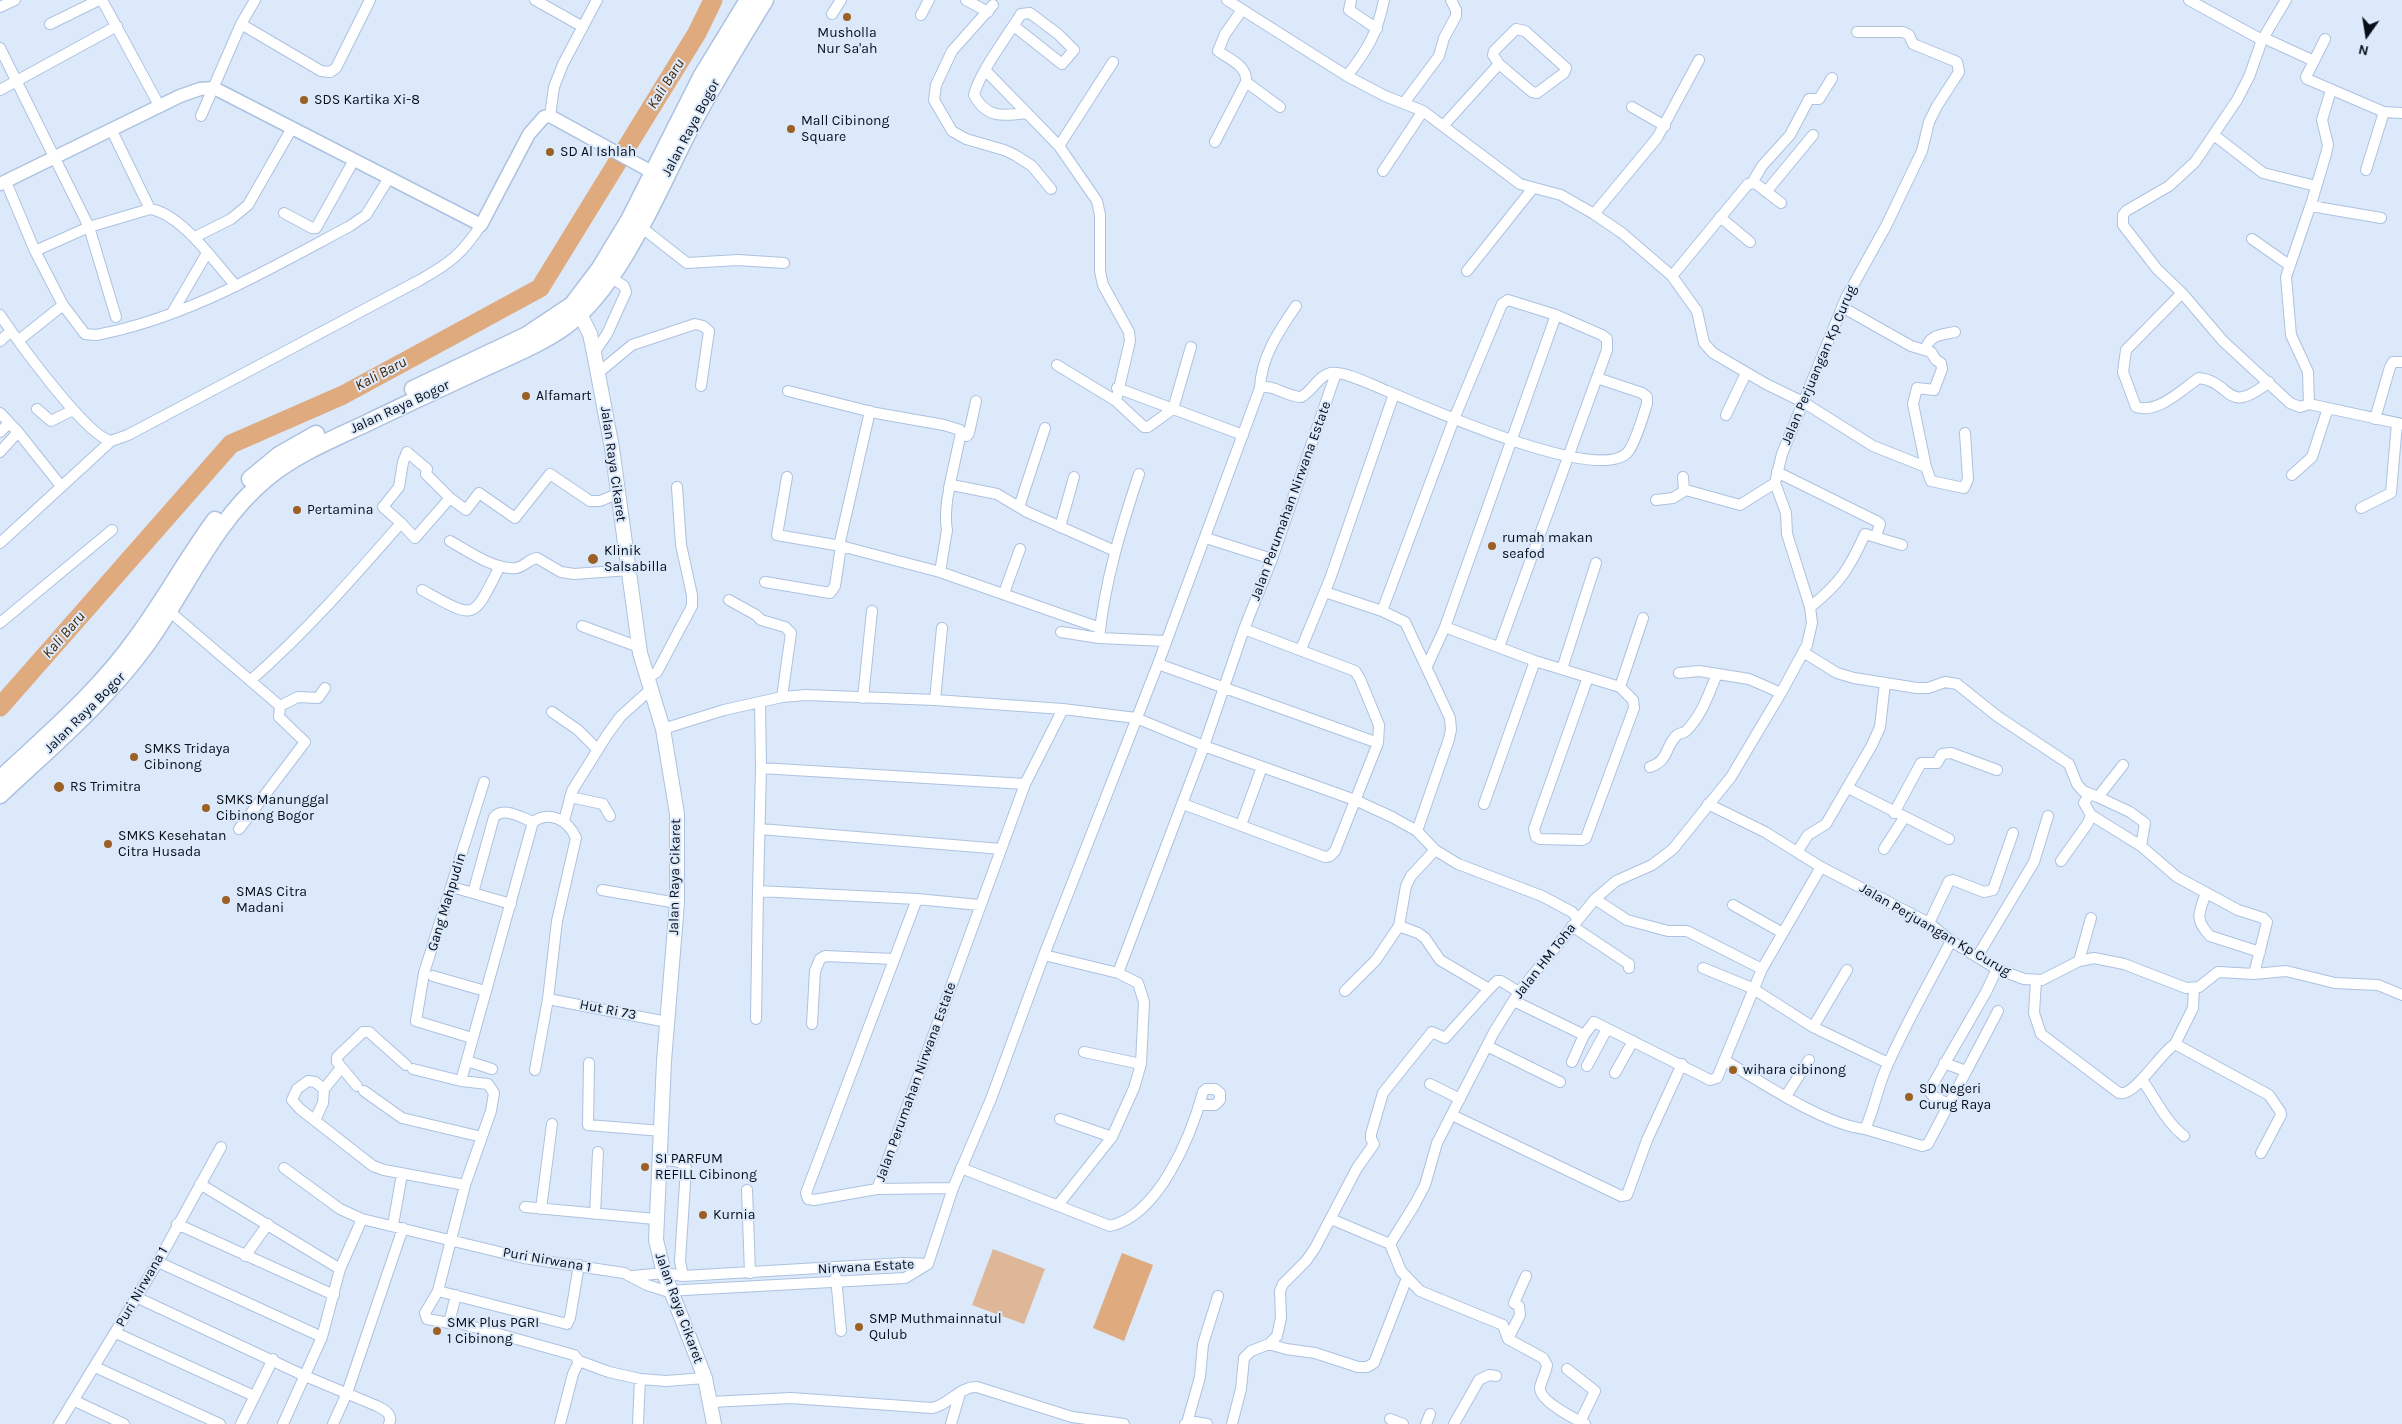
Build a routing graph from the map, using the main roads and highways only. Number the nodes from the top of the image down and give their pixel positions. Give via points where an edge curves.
1 (748, 0) edge
2 (765, 0) edge
3 (658, 175) junction
4 (576, 310) junction
5 (64, 726) junction
6 (0, 779) edge
7 (0, 795) edge
8 (714, 1424) edge

1 - 3 highway, Jalan Raya Bogor via 701,77
2 - 3 highway, Jalan Raya Bogor
3 - 4 highway, Jalan Raya Bogor
3 - 4 highway, Jalan Raya Bogor via 641,227 610,277
4 - 5 highway, Jalan Raya Bogor via 534,344 316,446 267,477 238,508 206,551 124,675
4 - 5 highway, Jalan Raya Bogor via 312,436 262,468 228,502 136,638
4 - 8 main road, Jalan Raya Cikaret via 590,334 594,353 612,448 639,646 662,729 677,814 677,903 656,1220 664,1272 705,1378
5 - 6 highway, Jalan Raya Bogor
5 - 7 highway, Jalan Raya Bogor

